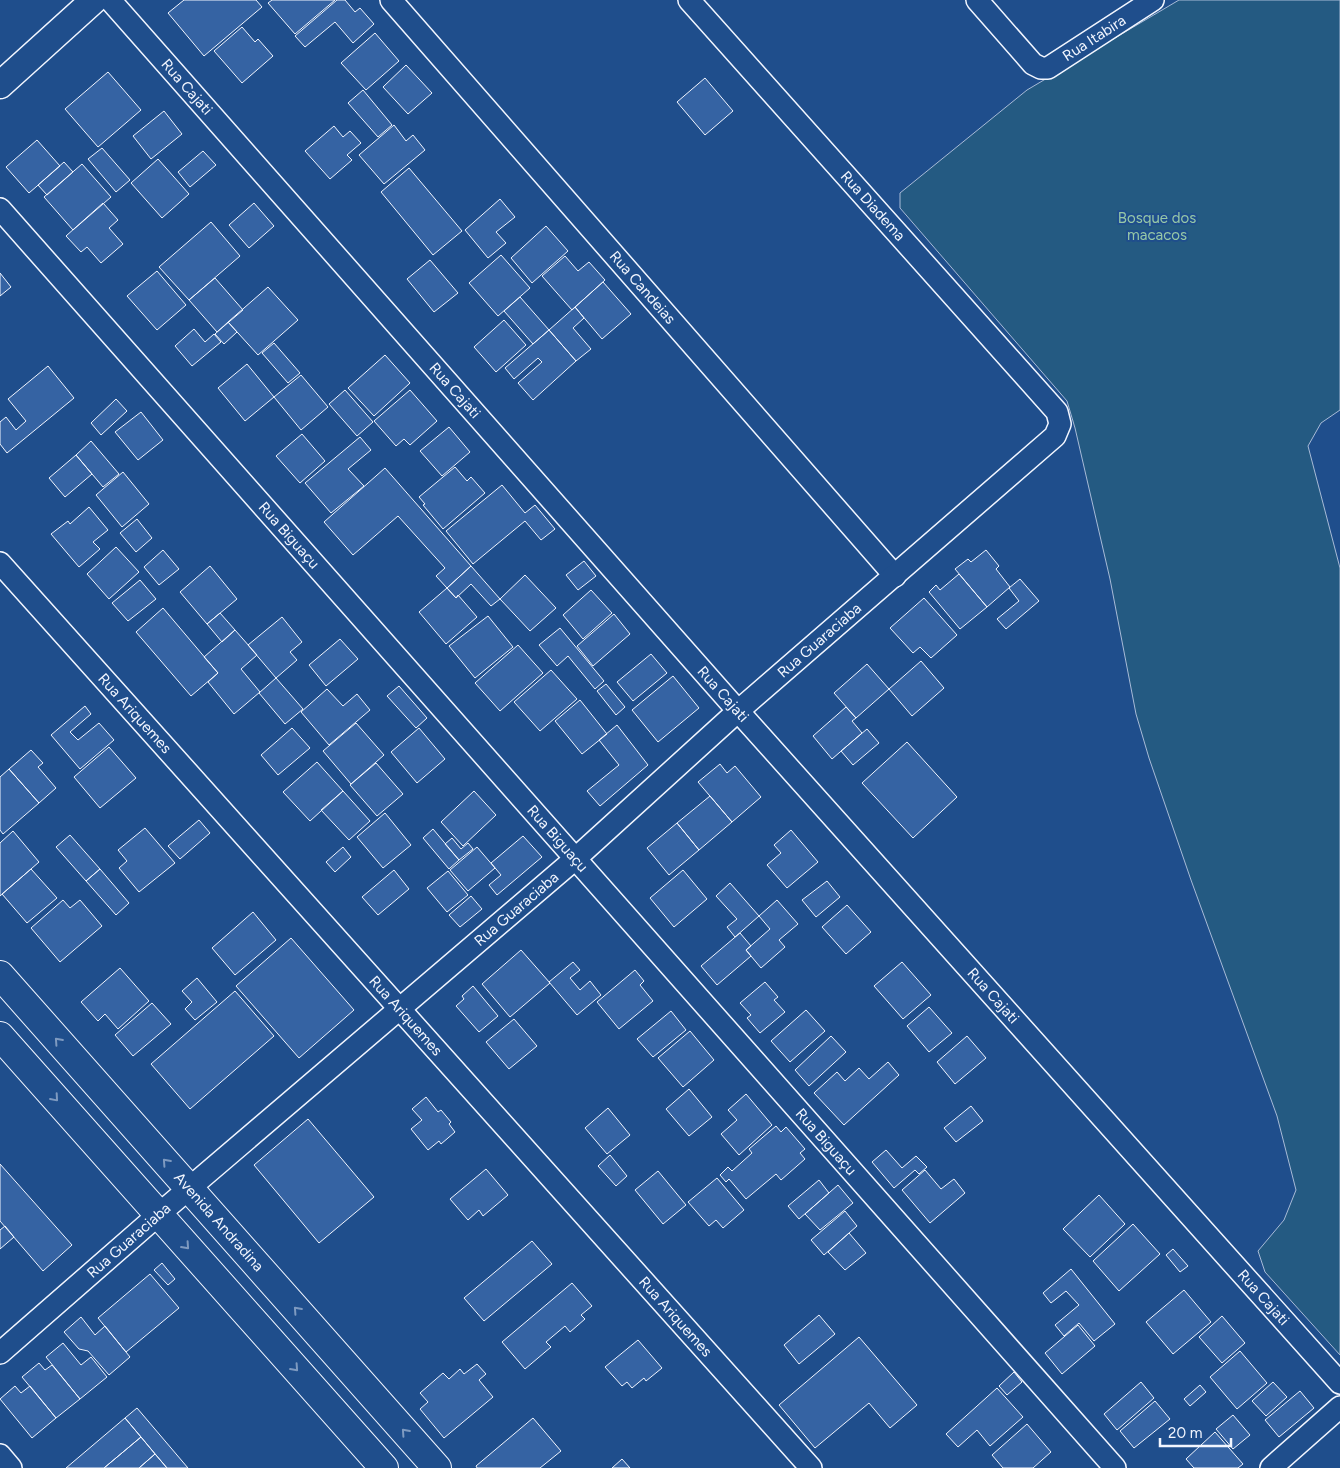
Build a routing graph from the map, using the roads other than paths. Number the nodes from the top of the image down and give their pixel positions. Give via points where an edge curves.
1 (94, 0) edge
2 (110, 0) edge
3 (391, 0) edge
4 (689, 0) edge
5 (977, 0) edge
6 (1154, 0) edge
7 (0, 85) edge
8 (0, 209) edge
9 (1057, 412) joint
10 (0, 563) edge
11 (894, 576) junction
12 (738, 711) junction
13 (575, 859) junction
14 (0, 975) edge
15 (400, 1009) junction
16 (0, 1036) edge
17 (189, 1188) junction
18 (158, 1215) junction
19 (0, 1353) edge
20 (1340, 1383) edge
21 (1340, 1407) edge
22 (0, 1455) edge
23 (11, 1468) edge
24 (384, 1468) edge
25 (437, 1468) edge
26 (811, 1468) edge
27 (1115, 1468) edge
28 (1271, 1468) edge

1 - 7 street
2 - 12 street, Rua Cajati
3 - 11 street, Rua Candeias
4 - 9 street, Rua Diadema
5 - 6 street, Rua Itabira via 1033,64 1041,68 1048,68
8 - 13 street, Rua Biguaçu
9 - 11 street, Rua Guaraciaba via 1060,424 1054,436
10 - 15 street, Rua Ariquemes
11 - 12 street, Rua Guaraciaba
12 - 13 street, Rua Guaraciaba
12 - 20 street, Rua Cajati
13 - 15 street, Rua Guaraciaba
13 - 27 street, Rua Biguaçu
17 -> 14 main road, Avenida Andradina
15 - 17 street, Rua Guaraciaba
15 - 26 street, Rua Ariquemes
16 -> 18 main road
17 - 18 street, Rua Guaraciaba
25 -> 17 main road, Avenida Andradina
18 - 19 street, Rua Guaraciaba
18 -> 24 main road
21 - 28 street
22 - 23 street

